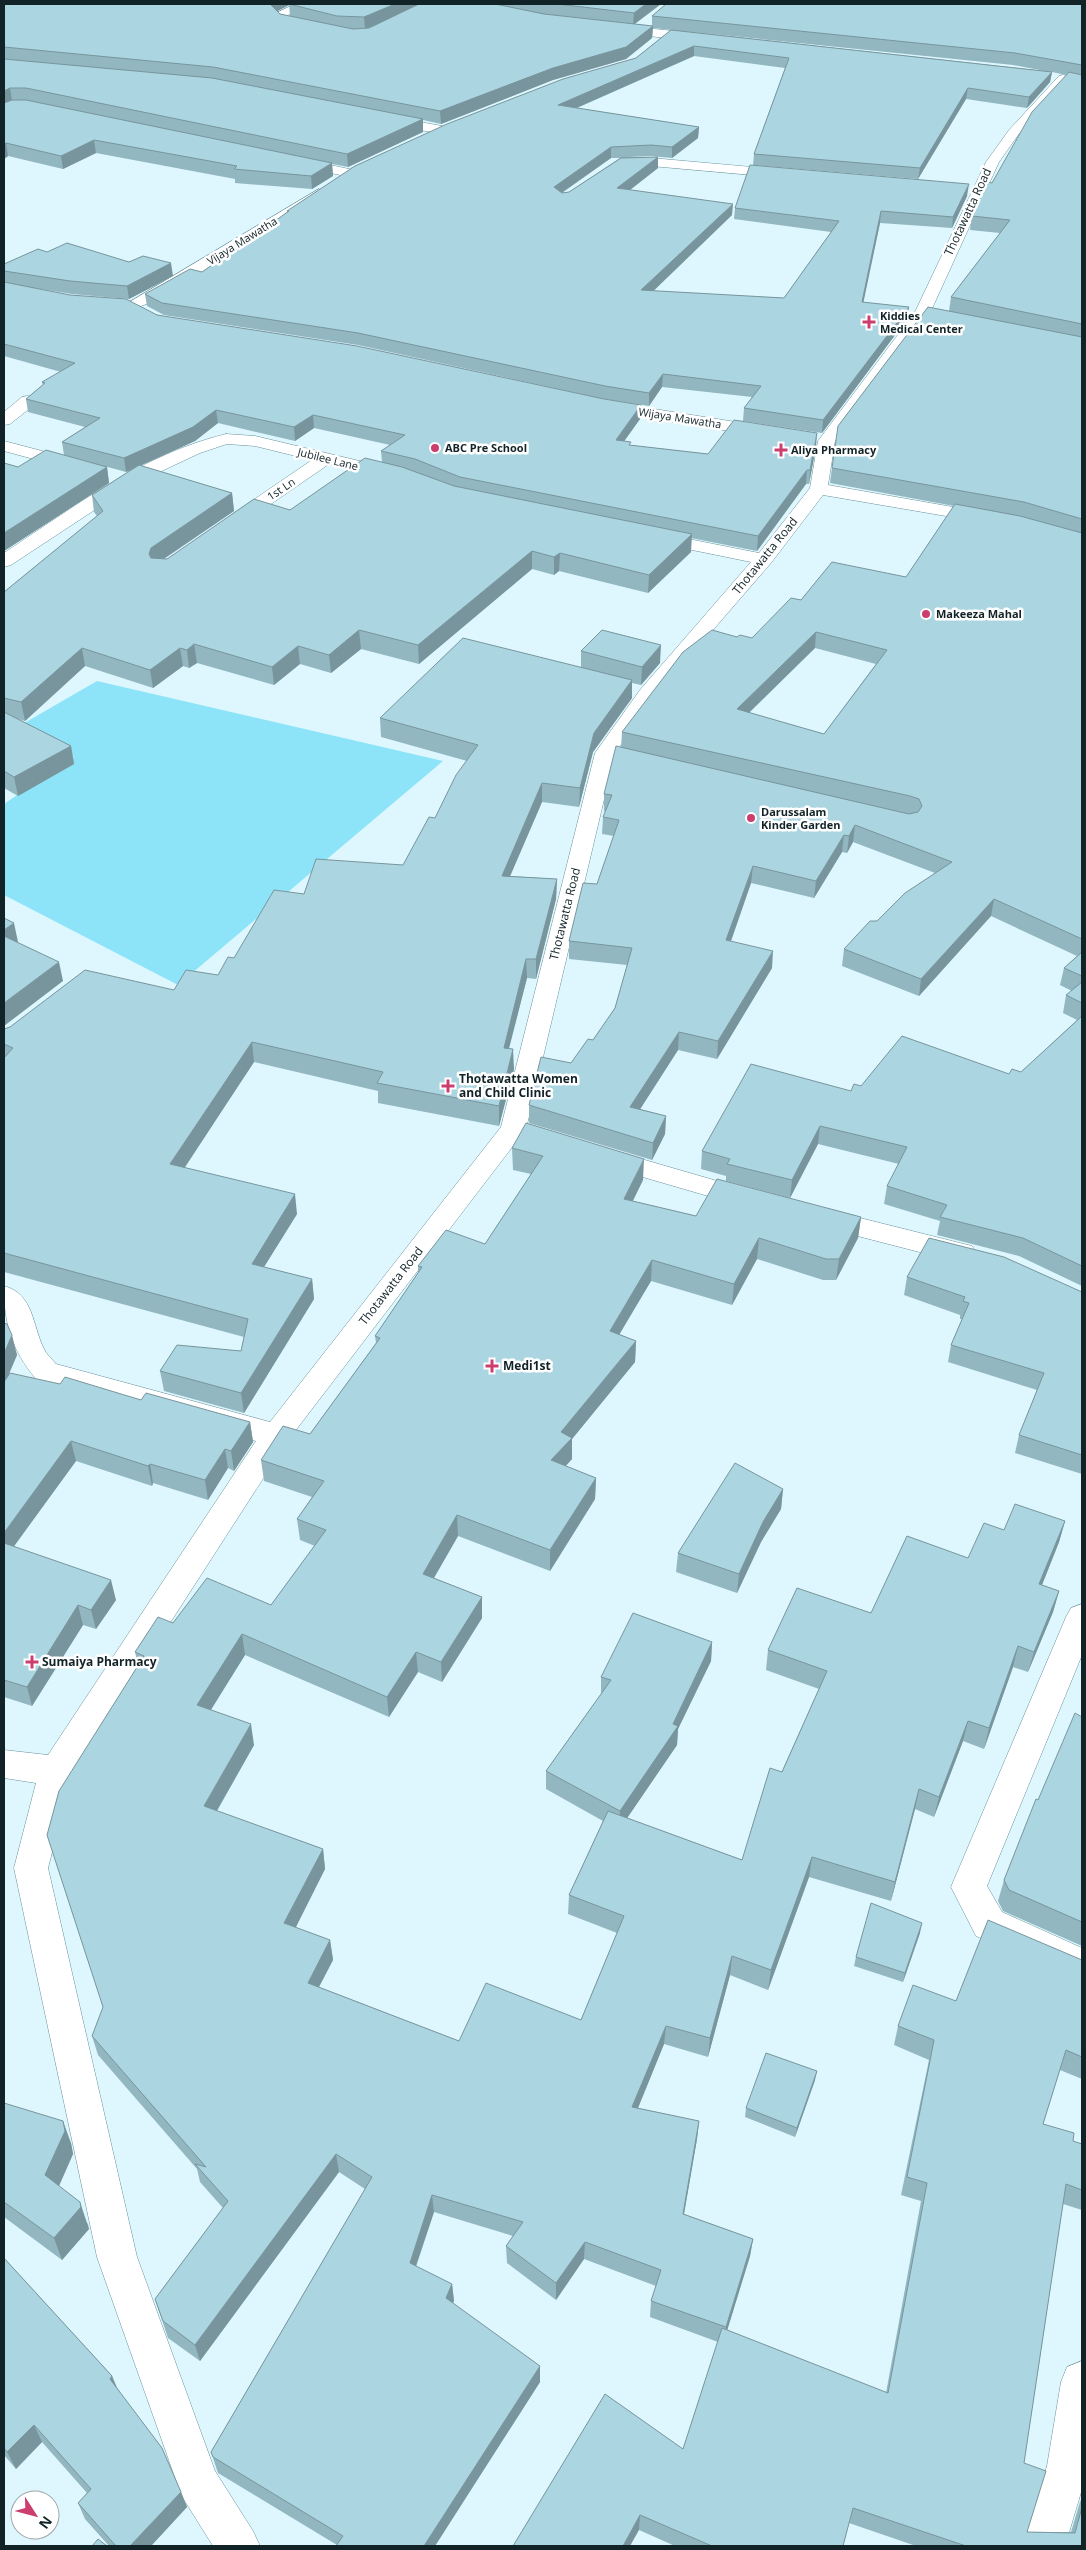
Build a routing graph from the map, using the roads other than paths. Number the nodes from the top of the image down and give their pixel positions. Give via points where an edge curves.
1 (305, 4) edge
2 (650, 20) dead end
3 (599, 27) edge
4 (319, 28) edge
5 (636, 32) junction
6 (668, 34) junction
7 (717, 39) edge
8 (653, 46) edge
9 (1064, 79) edge
10 (376, 118) edge
11 (424, 139) edge
12 (390, 155) edge
13 (287, 160) edge
14 (609, 168) edge
15 (350, 173) junction
16 (800, 175) edge
17 (112, 305) edge
18 (28, 402) edge
19 (586, 402) edge
20 (4, 420) edge
21 (779, 434) edge
22 (4, 446) edge
23 (327, 458) junction
24 (90, 470) edge
25 (109, 475) edge
26 (410, 478) edge
27 (128, 480) junction
28 (819, 489) junction
29 (1006, 522) edge
30 (220, 532) edge
31 (638, 534) edge
32 (764, 559) junction
33 (4, 561) edge
34 (513, 1130) junction
35 (540, 1138) edge
36 (587, 1152) edge
37 (774, 1205) edge
38 (802, 1212) edge
39 (981, 1258) edge
40 (4, 1296) edge
41 (276, 1435) junction
42 (1082, 1618) edge
43 (4, 1764) edge
44 (56, 1771) junction
45 (1082, 1965) edge
46 (1082, 2382) edge
47 (1075, 2469) edge
48 (238, 2546) edge
49 (1043, 2546) edge

1 - 4 street via 278,15 285,21
2 - 5 street
3 - 5 street
5 - 6 street
6 - 7 street
6 - 8 street
9 - 28 street, Thotawatta Road via 1026,116 973,191 931,315 818,440
10 - 11 street via 447,129
12 - 15 street, Vijaya Mawatha
13 - 15 street
14 - 16 street via 617,163 650,162
15 - 17 street, Vijaya Mawatha via 167,288 138,310
18 - 20 street
19 - 21 street, Wijaya Mawatha
22 - 24 street
23 - 26 street, Jubilee Lane
23 - 27 street, Jubilee Lane via 255,441 226,439 194,449
23 - 30 street, 1st Ln
25 - 27 street
27 - 33 street, Jubilee Lane
28 - 29 street
28 - 32 street, Thotawatta Road
31 - 32 street
32 - 34 street, Thotawatta Road via 638,692 614,755
34 - 35 street
34 - 41 street, Thotawatta Road
36 - 37 street
38 - 39 street
40 - 41 street via 16,1307 30,1354 46,1372
41 - 44 street, Thotawatta Road
42 - 45 street via 970,1887 989,1924
43 - 44 street
44 - 48 street, Thotawatta Road via 31,1868 115,2247 198,2483
46 - 47 street
47 - 49 street

